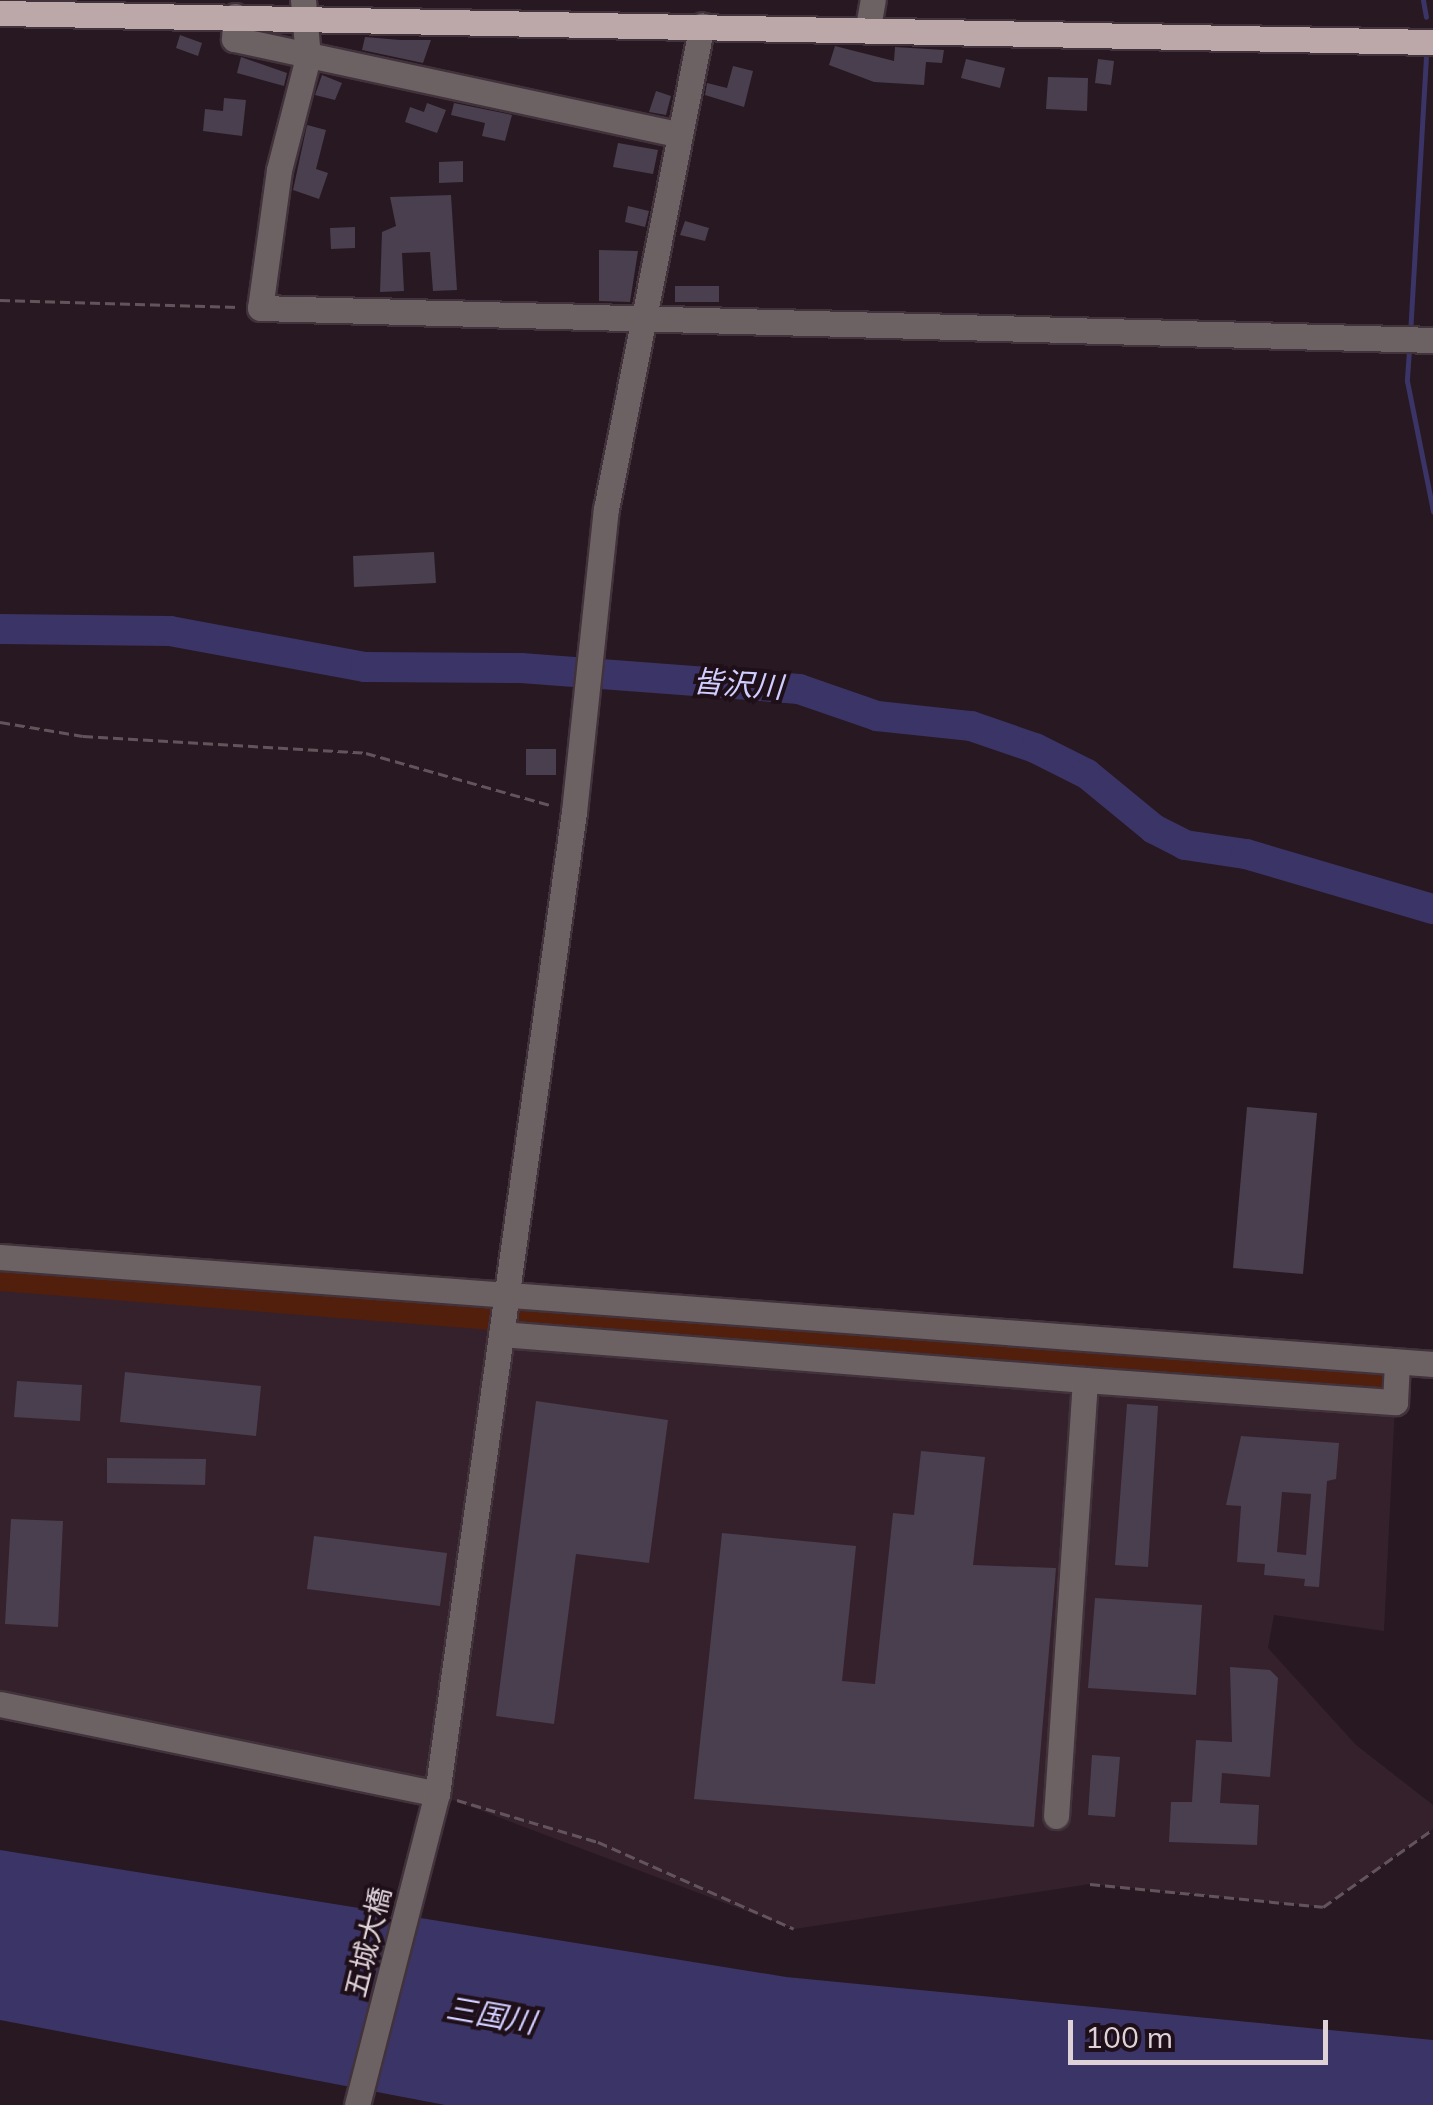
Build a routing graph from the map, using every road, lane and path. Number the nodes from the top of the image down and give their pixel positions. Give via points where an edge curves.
1 (873, 0) edge
2 (303, 8) edge
3 (0, 14) edge
4 (235, 16) junction
5 (702, 25) junction
6 (868, 28) junction
7 (1433, 42) edge
8 (308, 56) junction
9 (680, 135) junction
10 (0, 300) edge
11 (260, 308) junction
12 (645, 316) junction
13 (1433, 340) edge
14 (0, 722) edge
15 (574, 812) junction
16 (0, 1258) edge
17 (506, 1296) junction
18 (501, 1334) junction
19 (1398, 1362) junction
20 (1433, 1364) edge
21 (1085, 1380) junction
22 (0, 1704) edge
23 (436, 1794) junction
24 (1056, 1816) dead end
25 (1433, 1829) edge
26 (1090, 1884) dead end
27 (794, 1929) dead end
28 (357, 2105) edge

1 - 6 street
2 - 4 main road
2 - 5 main road
2 - 8 street
3 - 4 main road
4 - 8 street via 234,39
5 - 6 main road
5 - 9 street, 五城大橋
6 - 7 main road
8 - 9 street
8 - 11 street via 280,170
9 - 12 street, 五城大橋
10 - 11 path
11 - 12 street
12 - 13 street
12 - 15 street, 五城大橋 via 595,590
14 - 15 path via 83,736 366,753
15 - 17 street, 五城大橋
16 - 17 street
17 - 18 street, 五城大橋
17 - 19 street
18 - 21 street
18 - 23 street, 五城大橋
19 - 20 street
19 - 21 street via 1395,1402
21 - 24 street
22 - 23 street
23 - 27 path via 598,1842
23 - 28 street, 五城大橋
25 - 26 path via 1323,1907

